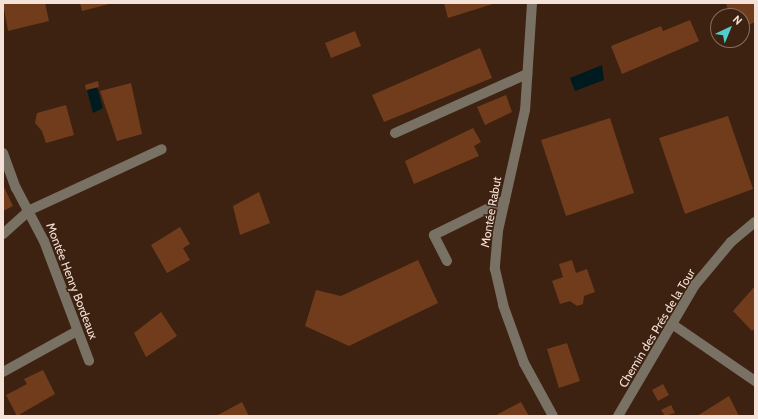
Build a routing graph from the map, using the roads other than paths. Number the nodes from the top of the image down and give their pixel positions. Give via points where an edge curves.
1 (532, 3) edge
2 (527, 74) junction
3 (395, 133) dead end
4 (162, 149) dead end
5 (3, 153) edge
6 (505, 200) junction
7 (30, 210) junction
8 (755, 222) edge
9 (3, 234) edge
10 (447, 262) dead end
11 (672, 324) junction
12 (77, 331) junction
13 (89, 361) dead end
14 (3, 372) edge
15 (755, 381) edge
16 (553, 416) edge
17 (618, 416) edge

1 - 2 street, Montée Rabut
2 - 3 street
2 - 6 street, Montée Rabut via 525,110
4 - 7 street
5 - 7 street, Montée Henry Bordeaux via 16,188
6 - 10 street via 434,235
6 - 16 street, Montée Rabut via 498,231 496,269 503,305 524,363
7 - 9 street
7 - 12 street, Montée Henry Bordeaux
8 - 11 street, Chemin des Prés de la Tour via 731,242 695,284
11 - 15 street
11 - 17 street, Chemin des Prés de la Tour
12 - 13 street, Montée Henry Bordeaux
12 - 14 street

